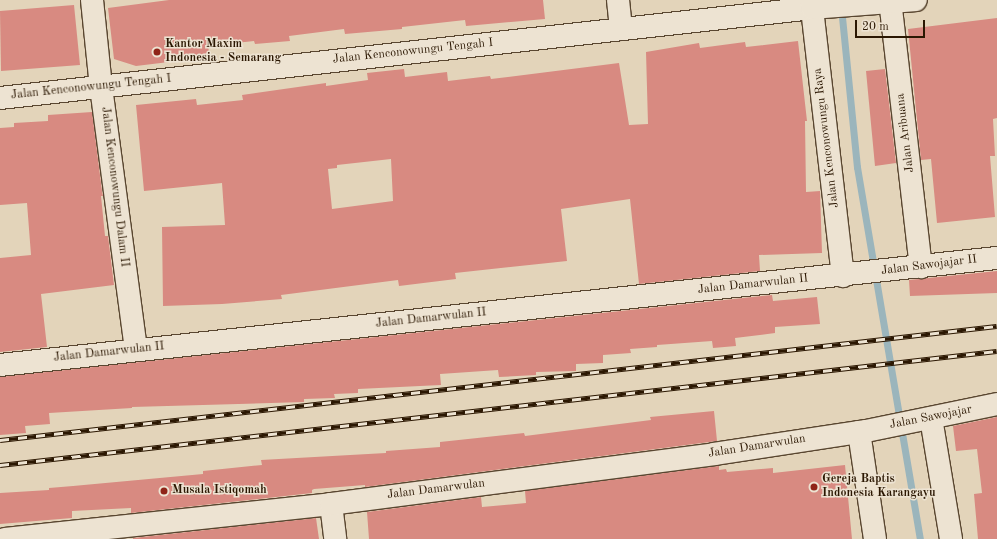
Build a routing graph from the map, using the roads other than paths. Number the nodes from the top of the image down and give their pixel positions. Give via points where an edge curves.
1 (92, 0) edge
2 (618, 0) edge
3 (916, 0) edge
4 (890, 1) edge
5 (816, 5) edge
6 (621, 29) junction
7 (101, 87) junction
8 (0, 98) edge
9 (997, 258) edge
10 (921, 267) junction
11 (852, 275) junction
12 (136, 350) junction
13 (0, 365) edge
14 (997, 404) edge
15 (926, 419) junction
16 (862, 431) junction
17 (331, 504) junction
18 (5, 539) edge
19 (335, 539) edge
20 (875, 539) edge
21 (951, 539) edge

1 - 7 street, Jalan Kenconowungu Dalam II
2 - 6 street
3 - 4 street, Jalan Kenconowungu Tengah I
4 - 5 street, Jalan Kenconowungu Tengah I
4 - 10 street, Jalan Aribuana
5 - 6 street, Jalan Kenconowungu Tengah I
5 - 11 street, Jalan Kenconowungu Raya
6 - 7 street, Jalan Kenconowungu Tengah I
7 - 8 street, Jalan Kenconowungu Tengah I
7 - 12 street, Jalan Kenconowungu Dalam II
9 - 10 street, Jalan Sawojajar II
10 - 11 street, Jalan Sawojajar II
11 - 12 street, Jalan Damarwulan II
12 - 13 street, Jalan Damarwulan II
14 - 15 street, Jalan Sawojajar
15 - 16 street, Jalan Sawojajar
15 - 21 street
16 - 17 street, Jalan Damarwulan via 714,454
16 - 20 street
17 - 18 street, Jalan Damarwulan
17 - 19 street

